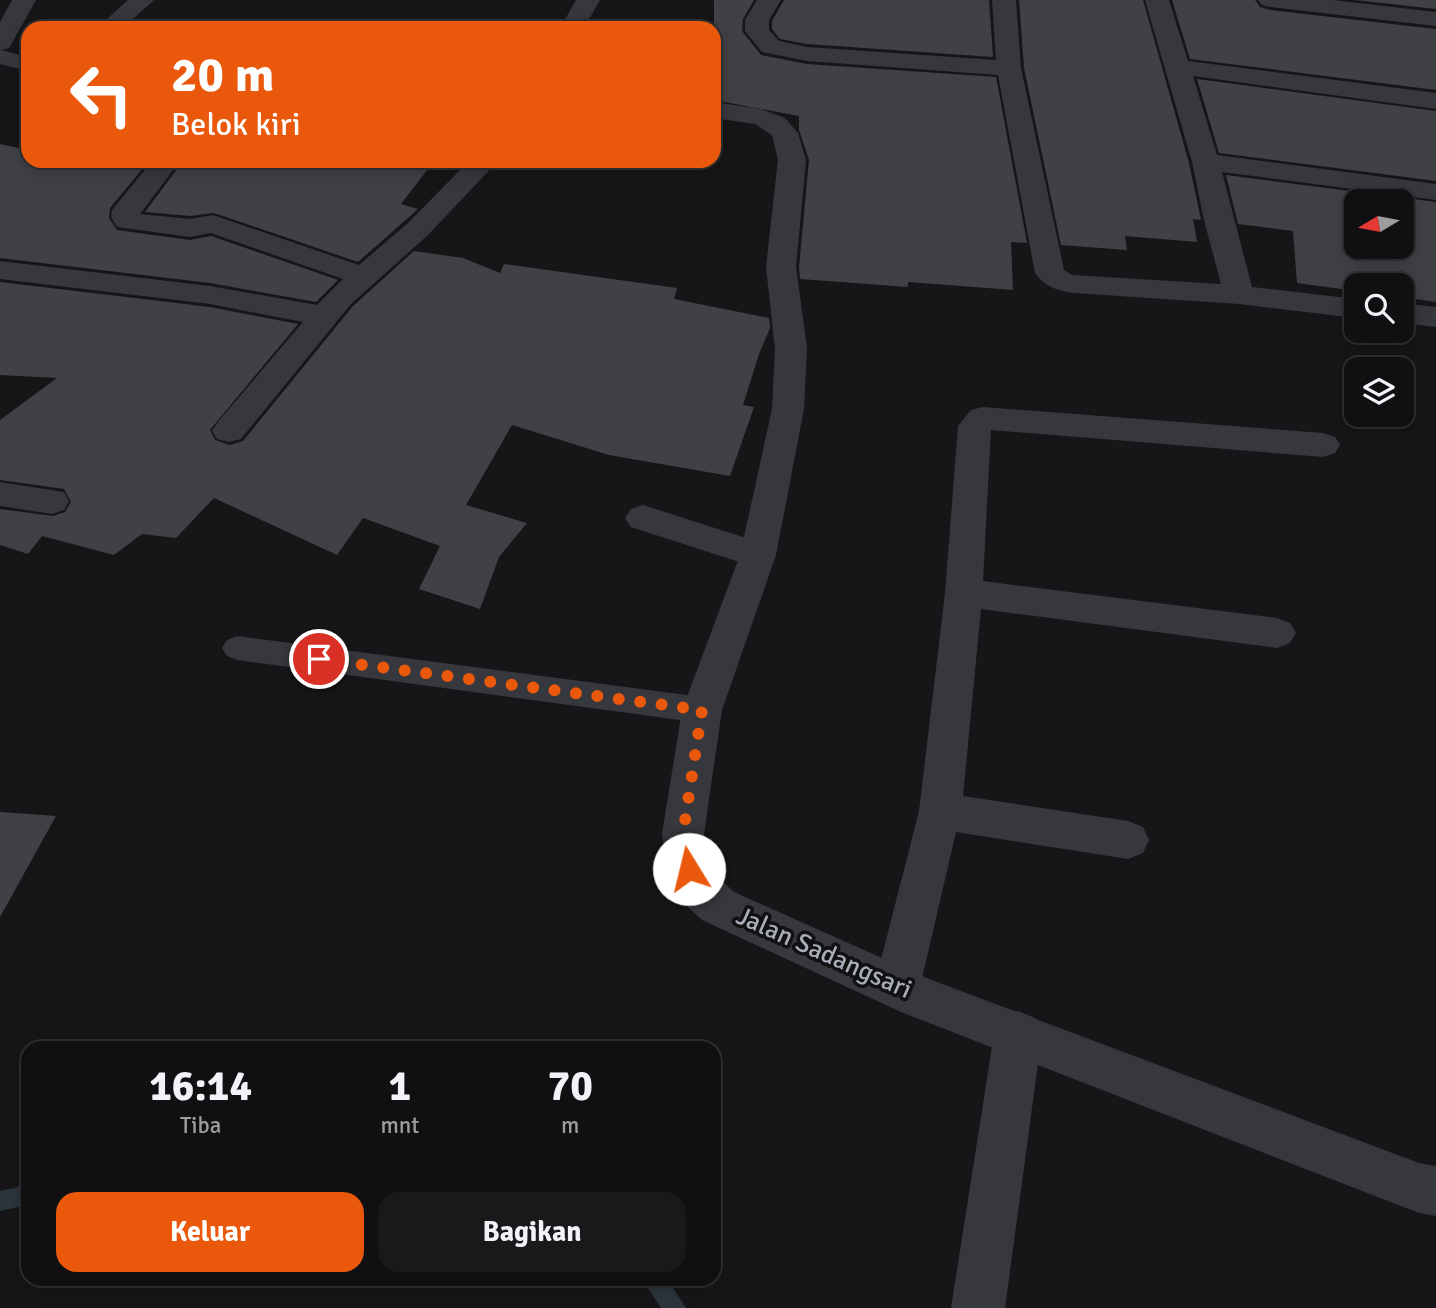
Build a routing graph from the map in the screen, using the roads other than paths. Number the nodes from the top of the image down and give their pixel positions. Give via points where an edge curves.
1 (24, 0) edge
2 (142, 0) edge
3 (588, 0) edge
4 (769, 0) edge
5 (1004, 0) edge
6 (1157, 0) edge
7 (1270, 0) edge
8 (1436, 19) edge
9 (117, 21) edge
10 (576, 21) edge
11 (0, 43) edge
12 (0, 57) edge
13 (21, 62) edge
14 (1179, 67) junction
15 (1009, 68) junction
16 (1436, 101) edge
17 (721, 111) edge
18 (1206, 162) junction
19 (160, 168) edge
20 (471, 168) edge
21 (1436, 192) edge
22 (0, 270) edge
23 (363, 276) junction
24 (1239, 295) junction
25 (1344, 307) edge
26 (1414, 314) edge
27 (323, 316) junction
28 (1436, 317) edge
29 (229, 431) dead end
30 (1323, 445) dead end
31 (0, 494) edge
32 (52, 501) dead end
33 (643, 518) dead end
34 (758, 555) junction
35 (964, 593) junction
36 (1277, 633) dead end
37 (237, 648) dead end
38 (702, 710) junction
39 (940, 811) junction
40 (1128, 840) dead end
41 (897, 987) junction
42 (1018, 1034) junction
43 (1436, 1191) edge
44 (978, 1308) edge

1 - 11 street
2 - 9 street
3 - 10 street
4 - 15 street via 757,20 757,31 771,47
5 - 15 street
6 - 14 street
7 - 8 street
12 - 13 street
14 - 16 street
14 - 18 street
15 - 24 street via 1050,273 1064,283
17 - 34 street, Jalan Sadangsari via 776,124 785,133 792,160 781,267 791,349 788,409
18 - 21 street
18 - 24 street
19 - 23 street via 126,211 127,221 190,228 213,224
20 - 23 street via 418,229
22 - 27 street via 210,295
23 - 27 street
24 - 25 street
26 - 28 street
27 - 29 street
30 - 35 street via 984,418 972,437
31 - 32 street
33 - 34 street
34 - 38 street, Jalan Sadangsari
35 - 36 street
35 - 39 street
37 - 38 lane
38 - 41 street, Jalan Sadangsari via 683,834 689,869 705,894 718,906
39 - 40 street
39 - 41 street
41 - 42 street, Jalan Sadangsari
42 - 43 street, Jalan Sadangsari
42 - 44 street

